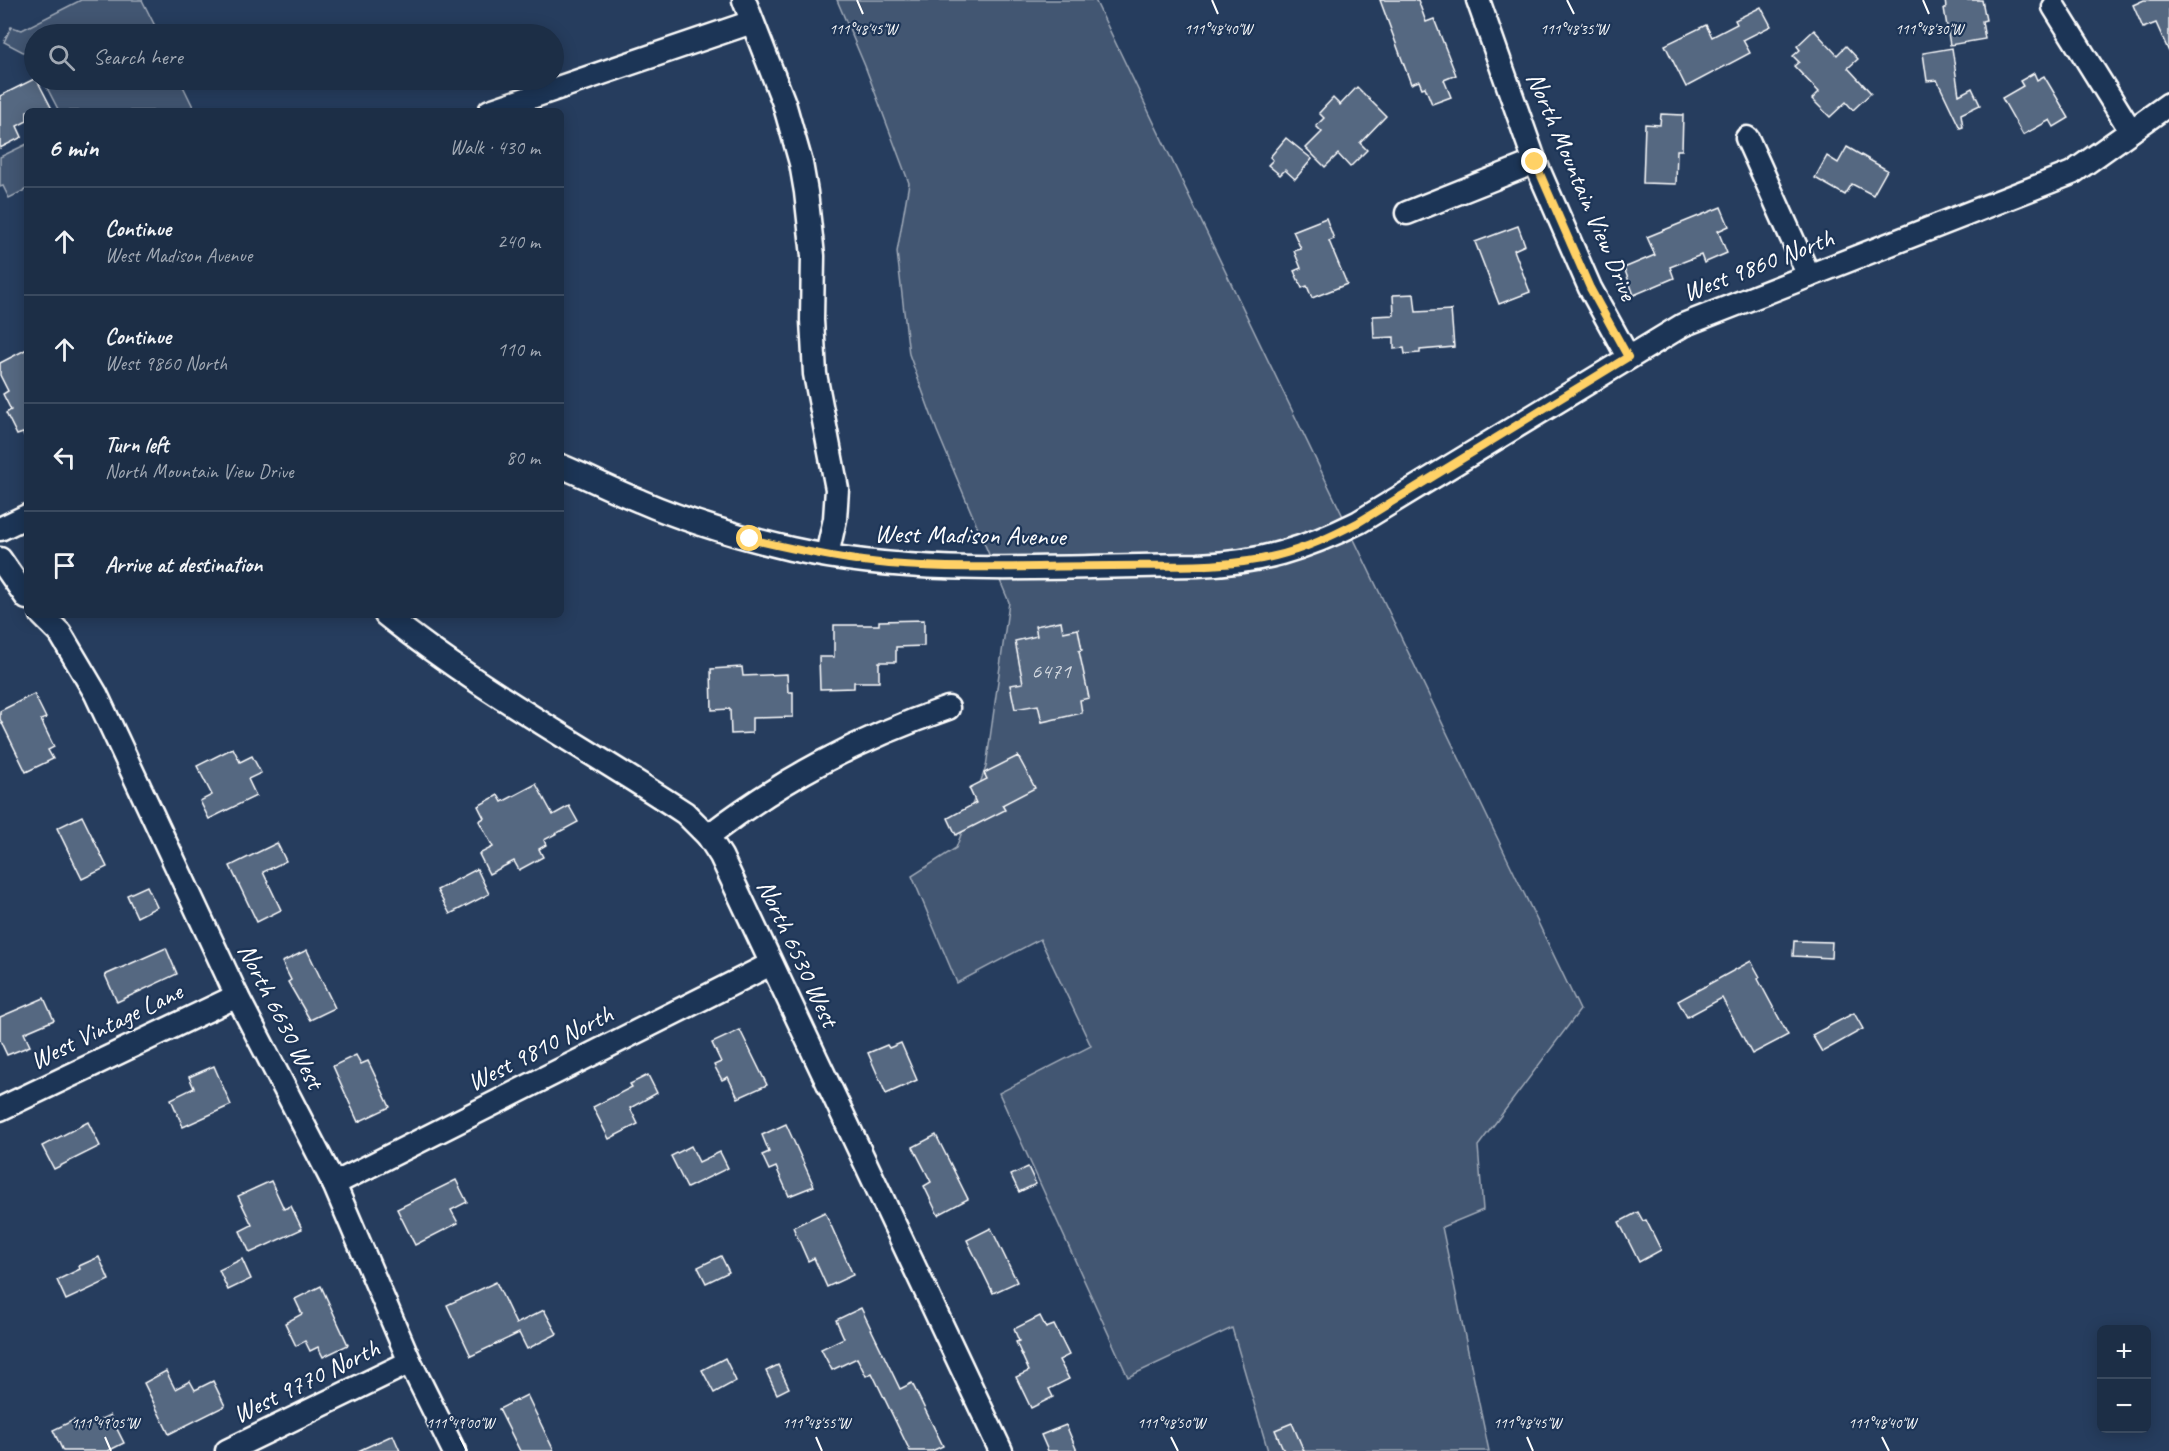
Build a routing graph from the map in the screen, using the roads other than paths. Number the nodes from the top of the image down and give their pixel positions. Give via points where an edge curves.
1 (744, 0) edge
2 (1478, 0) edge
3 (2054, 7) dead end
4 (752, 22) junction
5 (564, 86) edge
6 (552, 90) edge
7 (2169, 104) edge
8 (499, 108) edge
9 (2131, 131) junction
10 (1747, 138) dead end
11 (1535, 162) junction
12 (1407, 213) dead end
13 (1809, 276) junction
14 (1628, 357) junction
15 (564, 467) edge
16 (1382, 508) joint
17 (24, 517) edge
18 (0, 529) edge
19 (827, 555) junction
20 (0, 560) edge
21 (24, 594) edge
22 (45, 618) edge
23 (390, 618) edge
24 (948, 708) dead end
25 (708, 836) junction
26 (771, 964) junction
27 (237, 996) junction
28 (0, 1109) edge
29 (334, 1184) junction
30 (410, 1362) junction
31 (227, 1451) edge
32 (454, 1451) edge
33 (1001, 1451) edge

1 - 4 street
2 - 11 street, North Mountain View Drive
3 - 9 street
4 - 5 street
4 - 19 street via 794,135 809,211 815,375 837,489
6 - 8 street
7 - 9 street, West 9860 North
9 - 13 street, West 9860 North via 2072,173
10 - 13 street
11 - 12 street
11 - 14 street, North Mountain View Drive via 1590,288
13 - 14 street, West 9860 North via 1683,325
14 - 16 street, West 9860 North
15 - 19 street, West Madison Avenue via 709,527
16 - 19 street, West Madison Avenue via 1299,549 1224,564 931,567
17 - 18 street
20 - 21 street
22 - 27 street, North 6630 West via 60,633 96,694
23 - 25 street, North 6530 West via 500,698 685,813
24 - 25 street via 885,731 822,761 754,802
25 - 26 street, North 6530 West
26 - 29 street, West 9810 North
26 - 33 street, North 6530 West
27 - 28 street, West Vintage Lane
27 - 29 street, North 6630 West
29 - 30 street, North 6630 West
30 - 31 street, West 9770 North
30 - 32 street, North 6630 West

